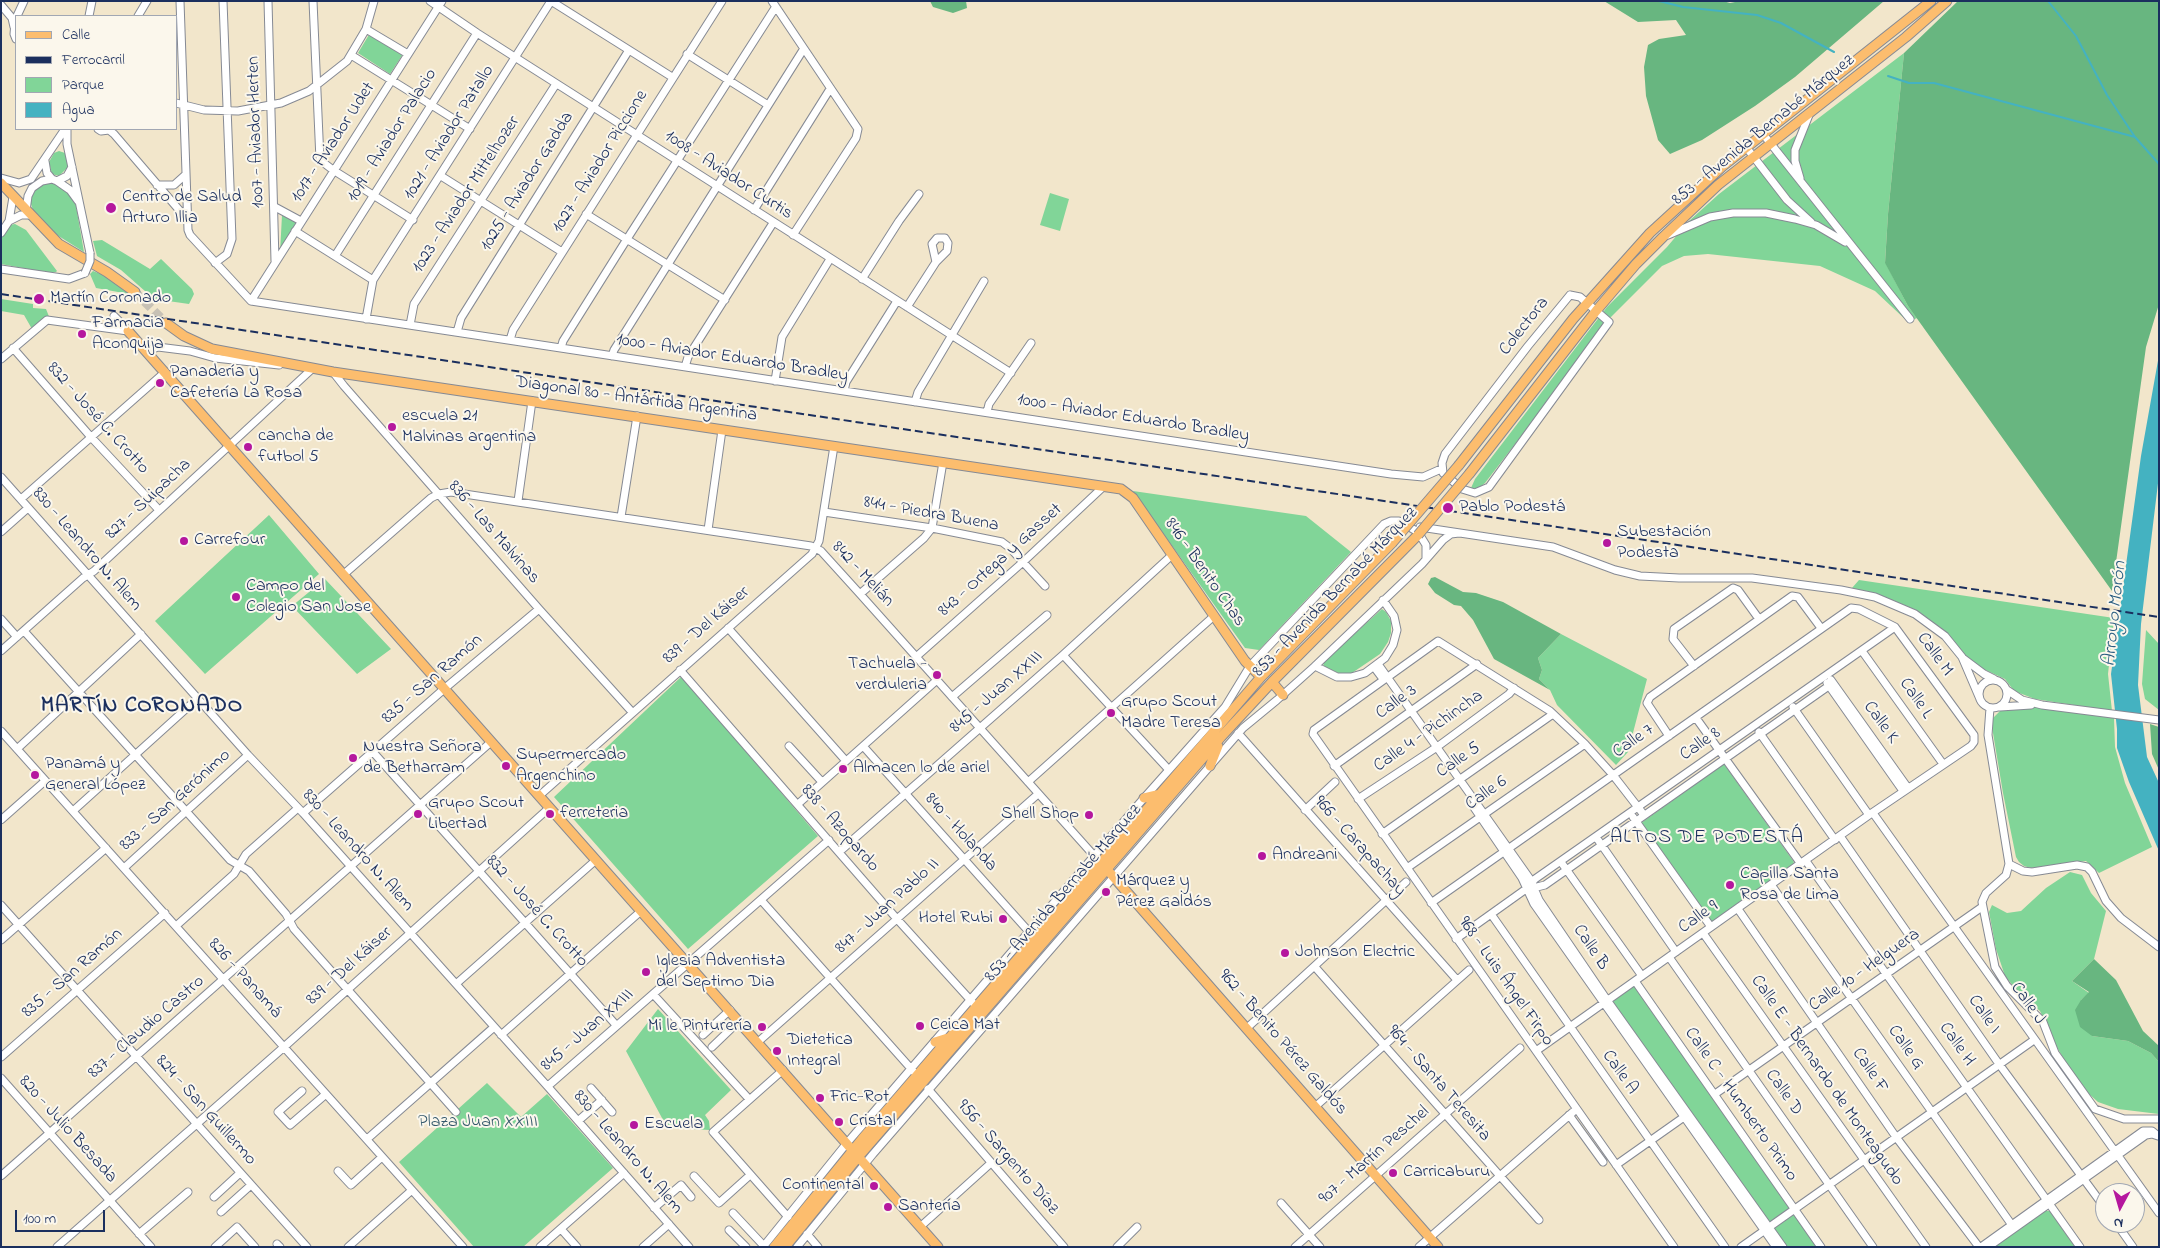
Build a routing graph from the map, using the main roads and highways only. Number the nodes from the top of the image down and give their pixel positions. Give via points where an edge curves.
1 (1931, 1) edge
2 (1944, 2) edge
3 (1, 183) edge
4 (135, 292) tunnel mouth
5 (166, 323) tunnel mouth
6 (128, 331) road end
7 (1121, 489) joint
8 (1261, 677) junction
9 (1272, 682) junction
10 (1283, 695) road end
11 (1222, 737) junction
12 (1210, 766) road end
13 (1161, 794) junction
14 (1144, 798) road end
15 (1104, 866) junction
16 (951, 1037) junction
17 (935, 1042) road end
18 (856, 1153) junction
19 (774, 1247) edge
20 (785, 1247) edge
21 (938, 1247) edge
22 (1438, 1247) edge

1 - 8 main road, 853 - Avenida Bernabé Márquez, bridge via 1746,147 1650,233 1587,302 1459,465 1392,543
2 - 9 main road, 853 - Avenida Bernabé Márquez, bridge via 1906,37 1701,200 1636,264 1470,473 1397,557
3 - 4 main road via 59,244
5 - 7 main road, Diagonal 80 - Antártida Argentina via 212,349 333,372
6 - 18 main road
7 - 8 main road, 846 - Benito Chas via 1133,498 1214,616
8 - 13 main road, 853 - Avenida Bernabé Márquez
9 - 10 main road
9 - 11 main road, 853 - Avenida Bernabé Márquez
11 - 12 main road
11 - 15 main road, 853 - Avenida Bernabé Márquez
13 - 14 main road
13 - 15 main road, 853 - Avenida Bernabé Márquez
15 - 16 main road, 853 - Avenida Bernabé Márquez via 974,1004
15 - 18 main road, 853 - Avenida Bernabé Márquez
15 - 22 main road, 962 - Benito Pérez Galdós
16 - 17 main road
16 - 18 main road, 853 - Avenida Bernabé Márquez via 914,1072
18 - 19 main road, 853 - Avenida Bernabé Márquez
18 - 20 main road, 853 - Avenida Bernabé Márquez
18 - 21 main road

